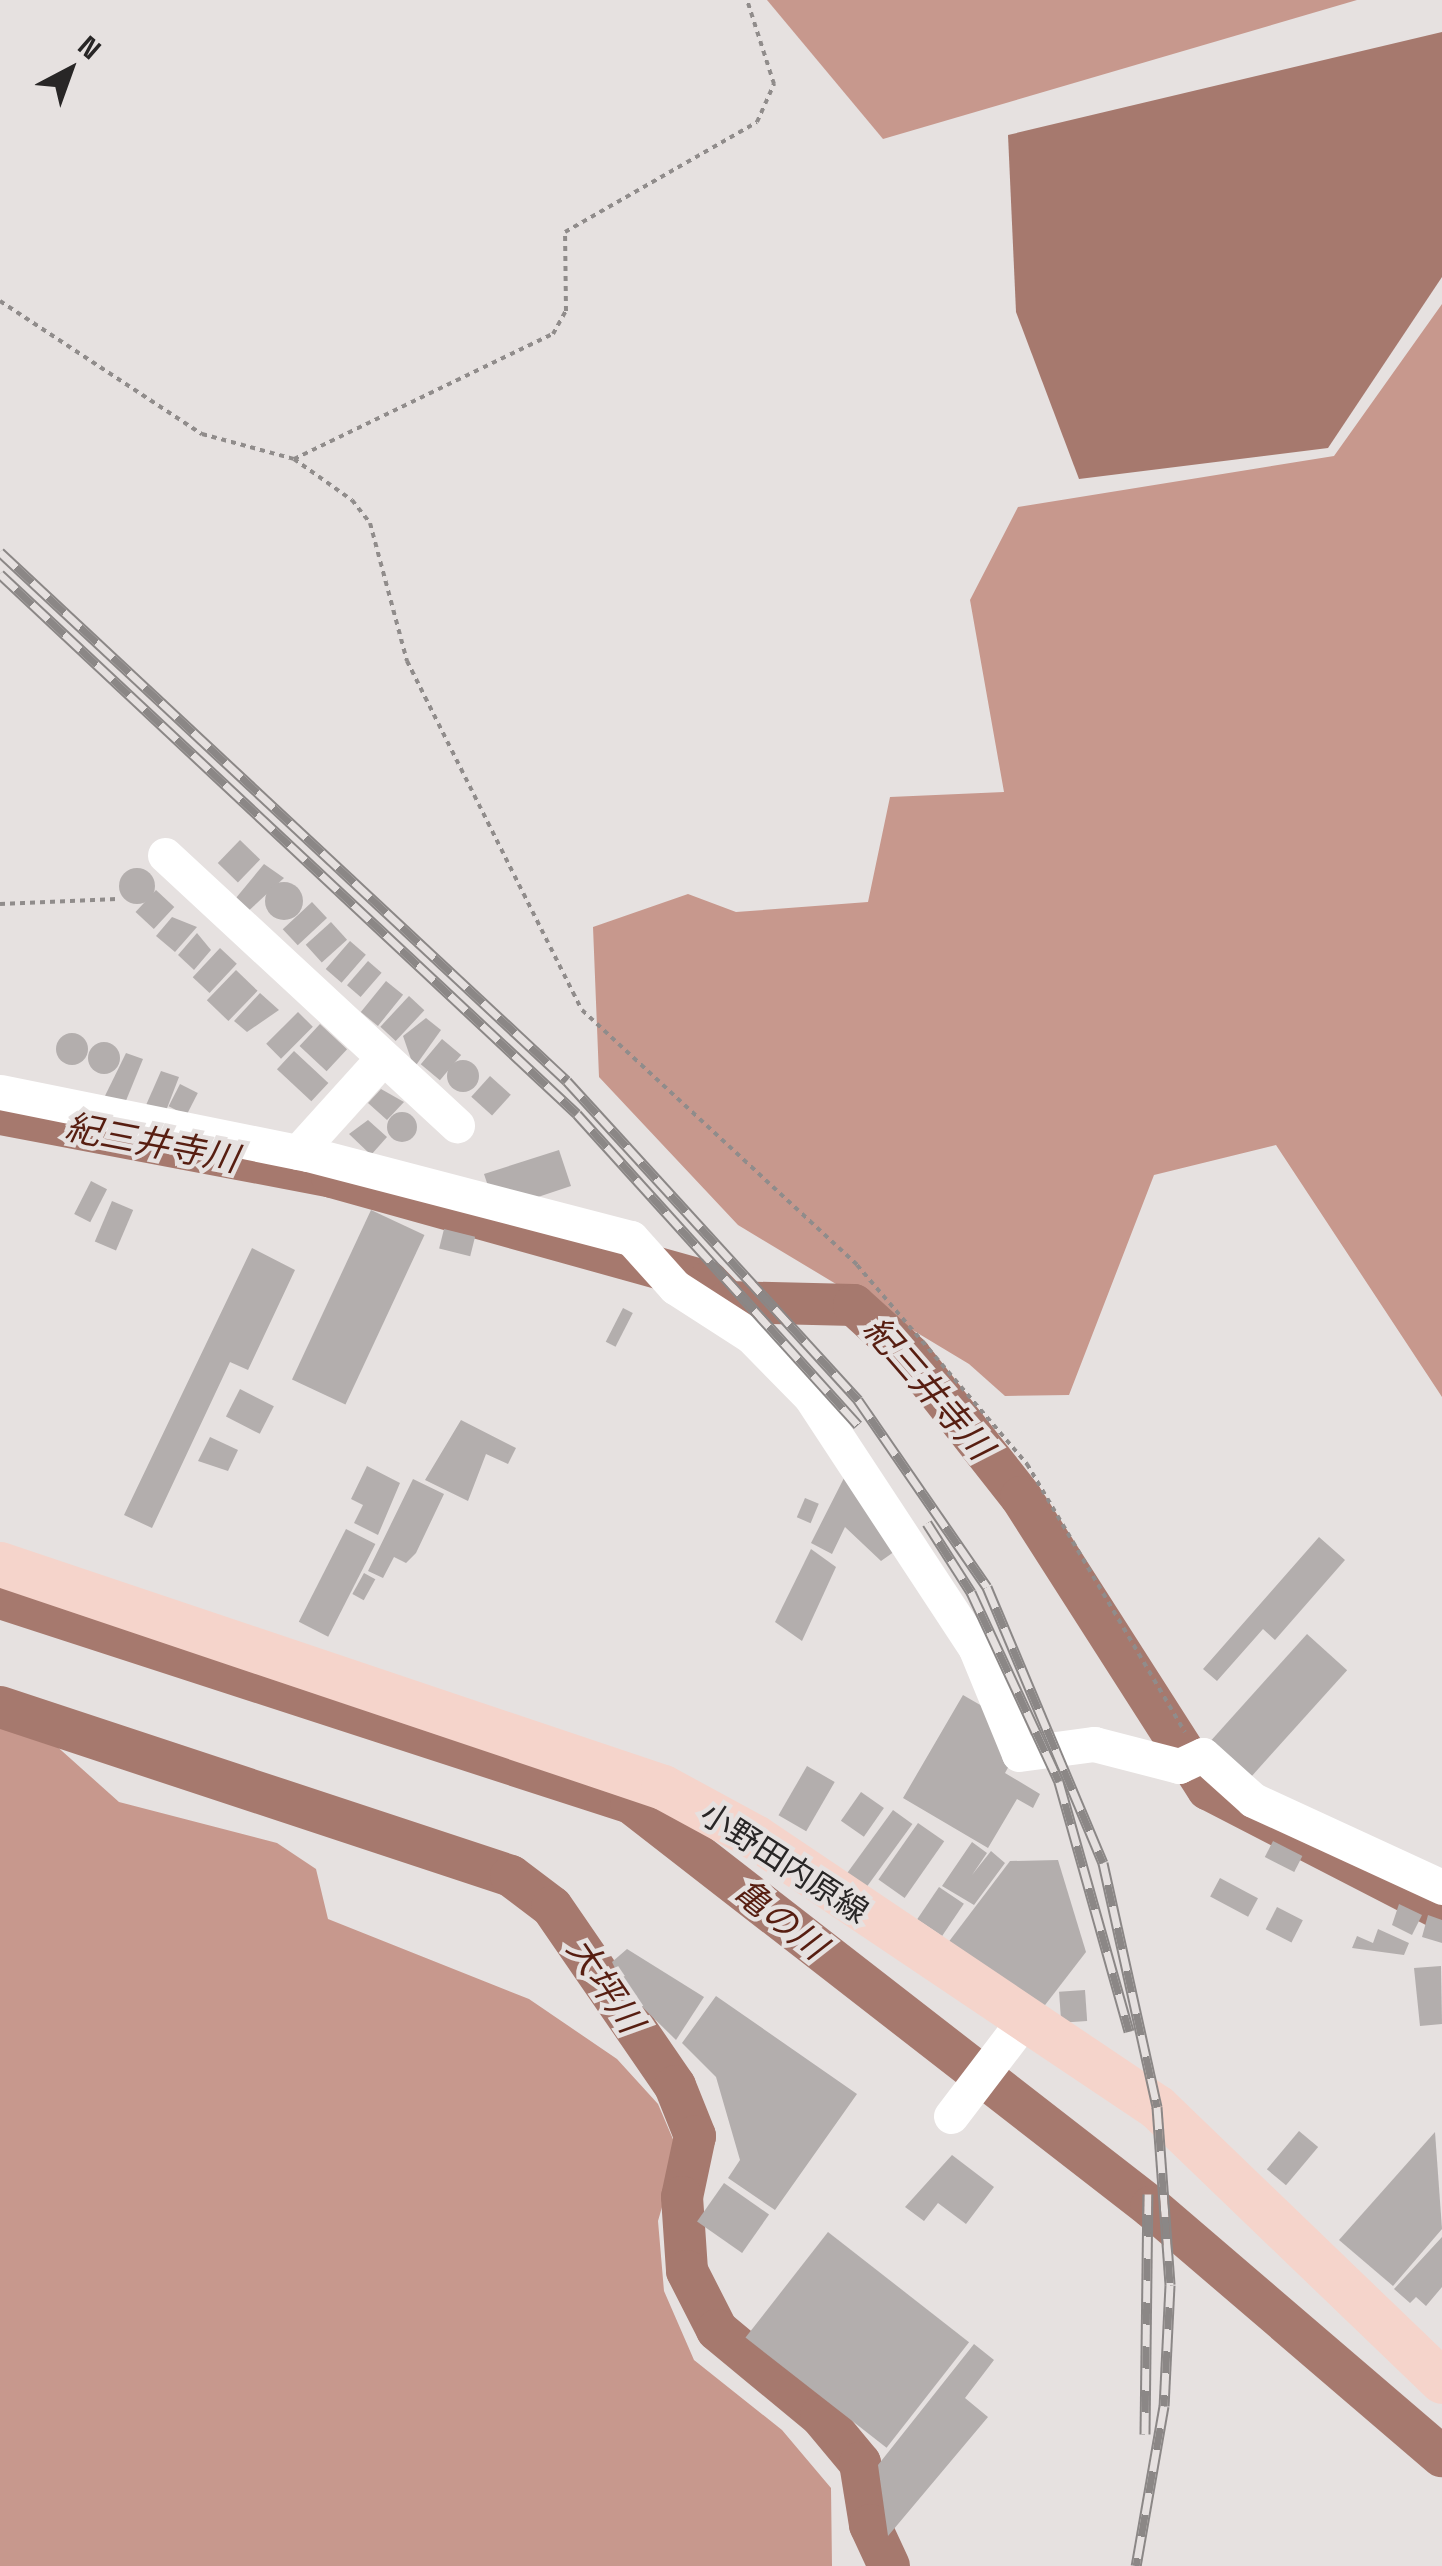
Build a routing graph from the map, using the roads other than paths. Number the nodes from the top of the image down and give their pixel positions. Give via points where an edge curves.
1 (165, 855) dead end
2 (382, 1058) junction
3 (0, 1092) edge
4 (457, 1125) dead end
5 (298, 1152) junction
6 (0, 1564) edge
7 (1442, 1887) edge
8 (1017, 2031) junction
9 (950, 2116) dead end
10 (1442, 2381) edge

1 - 2 street
2 - 4 street
2 - 5 street
3 - 5 street
5 - 7 street via 631,1238 750,1336 810,1396 976,1648 1020,1754 1094,1744 1192,1760 1253,1800
6 - 8 main road, 小野田内原線 via 663,1787 755,1836
8 - 9 street
8 - 10 main road, 小野田内原線 via 1143,2097 1211,2152 1237,2187

